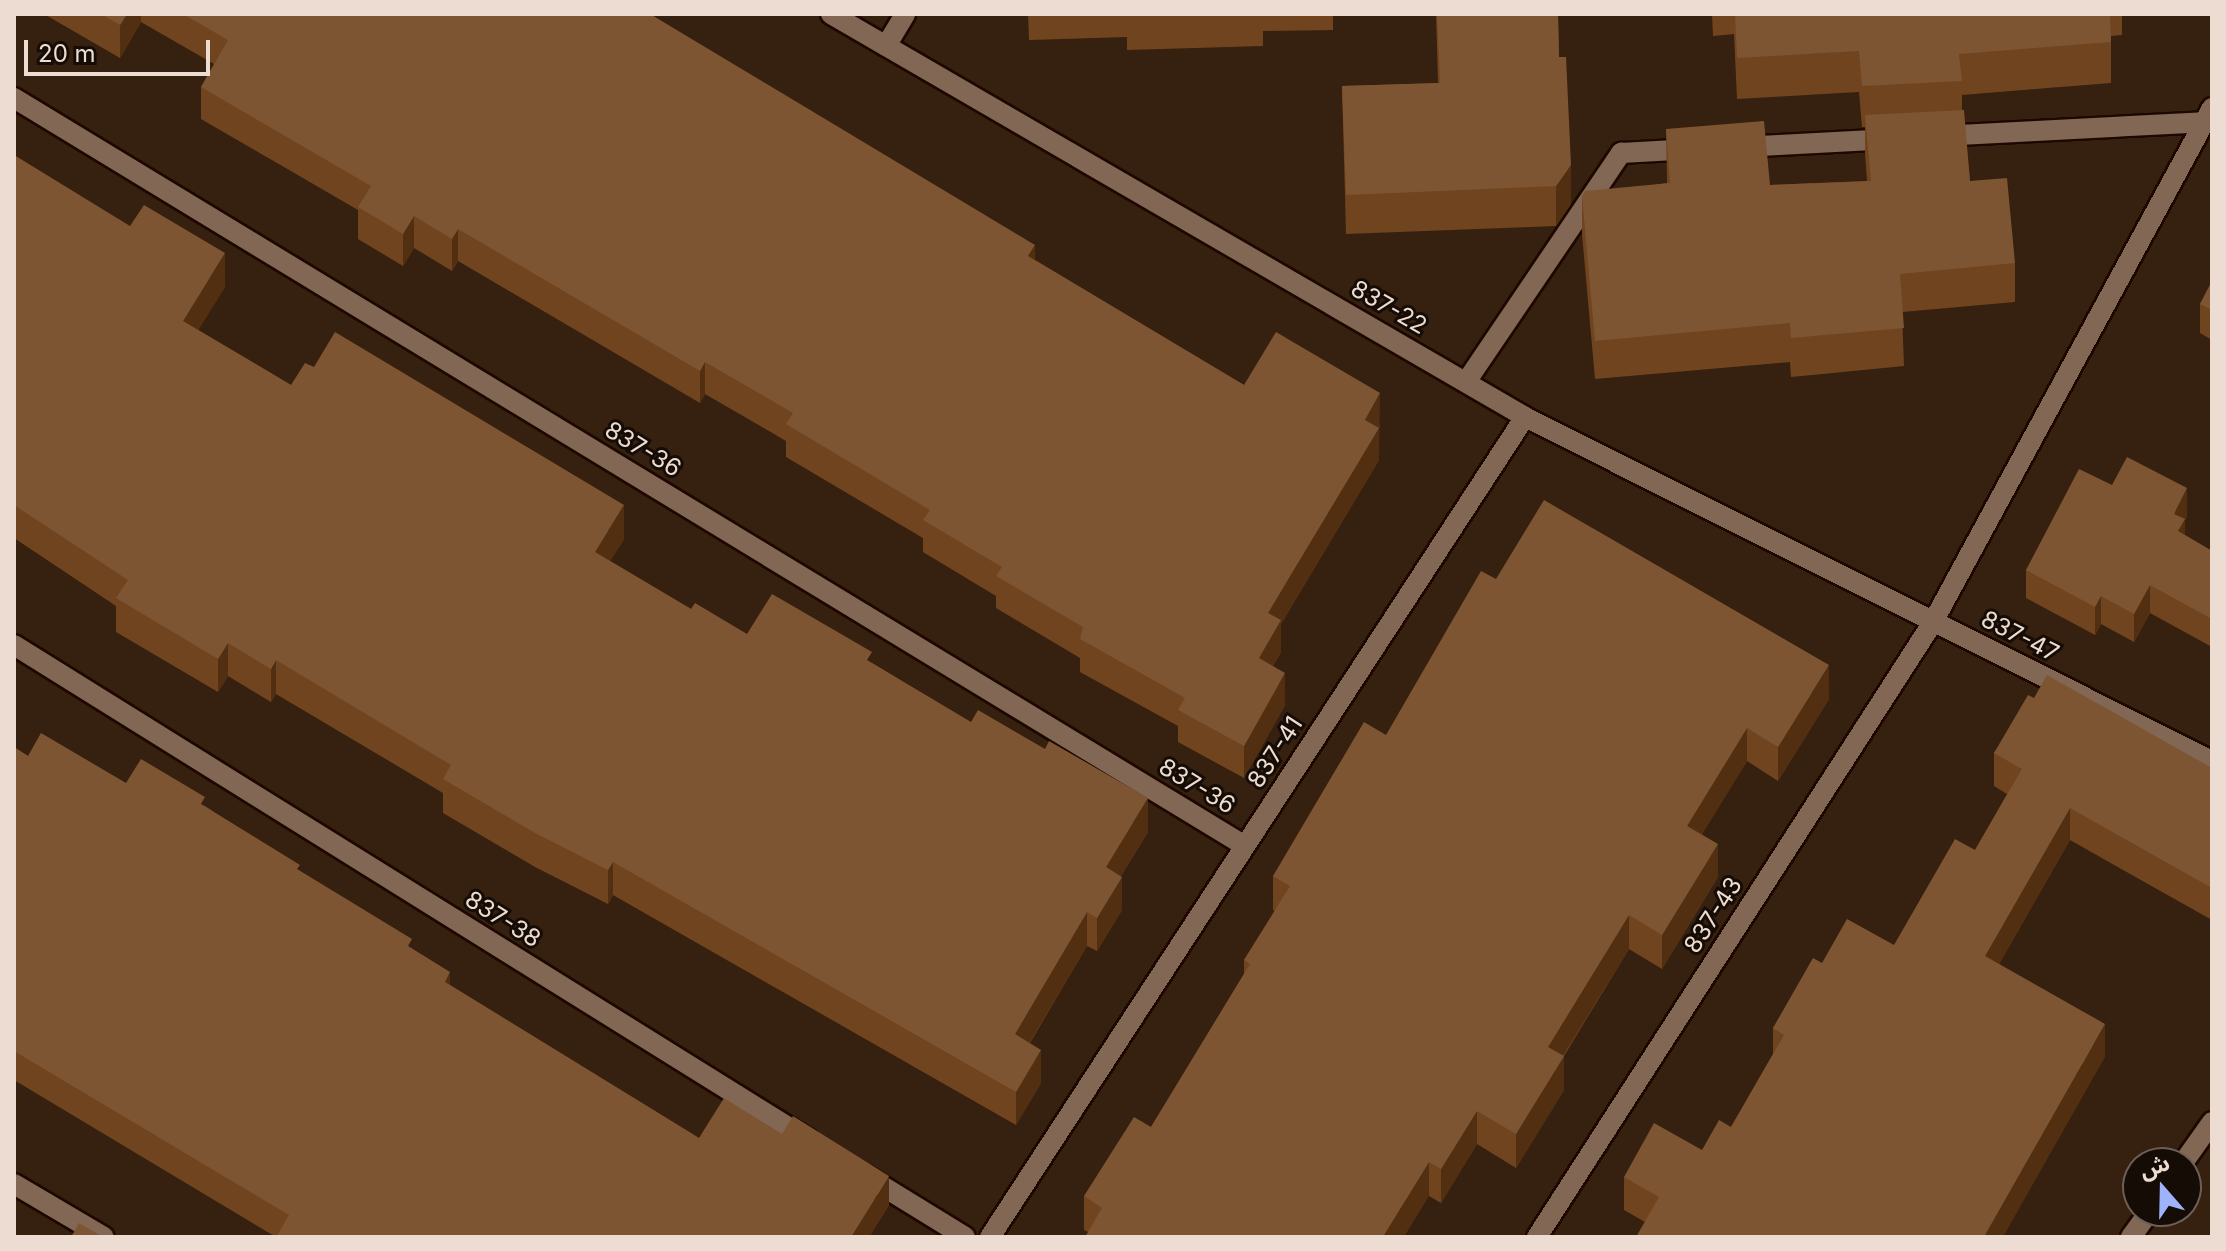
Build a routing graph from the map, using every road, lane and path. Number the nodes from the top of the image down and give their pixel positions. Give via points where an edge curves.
1 (831, 14) edge
2 (905, 14) edge
3 (886, 46) junction
4 (14, 98) edge
5 (2208, 115) edge
6 (1466, 382) junction
7 (1525, 417) junction
8 (1933, 622) junction
9 (14, 645) edge
10 (2212, 761) edge
11 (1245, 846) junction
12 (2212, 1122) edge
13 (2194, 1147) edge
14 (14, 1184) edge
15 (104, 1237) edge
16 (965, 1237) edge
17 (990, 1237) edge
18 (1537, 1237) edge

1 - 3 street, 837-22
2 - 3 street
3 - 6 street, 837-22
4 - 11 street, 837-36
5 - 6 street via 1621,153
5 - 8 street, 837-43
6 - 7 street, 837-22
7 - 8 street, 837-22
7 - 11 street, 837-41
8 - 10 street, 837-47
8 - 18 street, 837-43
9 - 16 street, 837-38
11 - 17 street, 837-41
12 - 13 street
14 - 15 street

